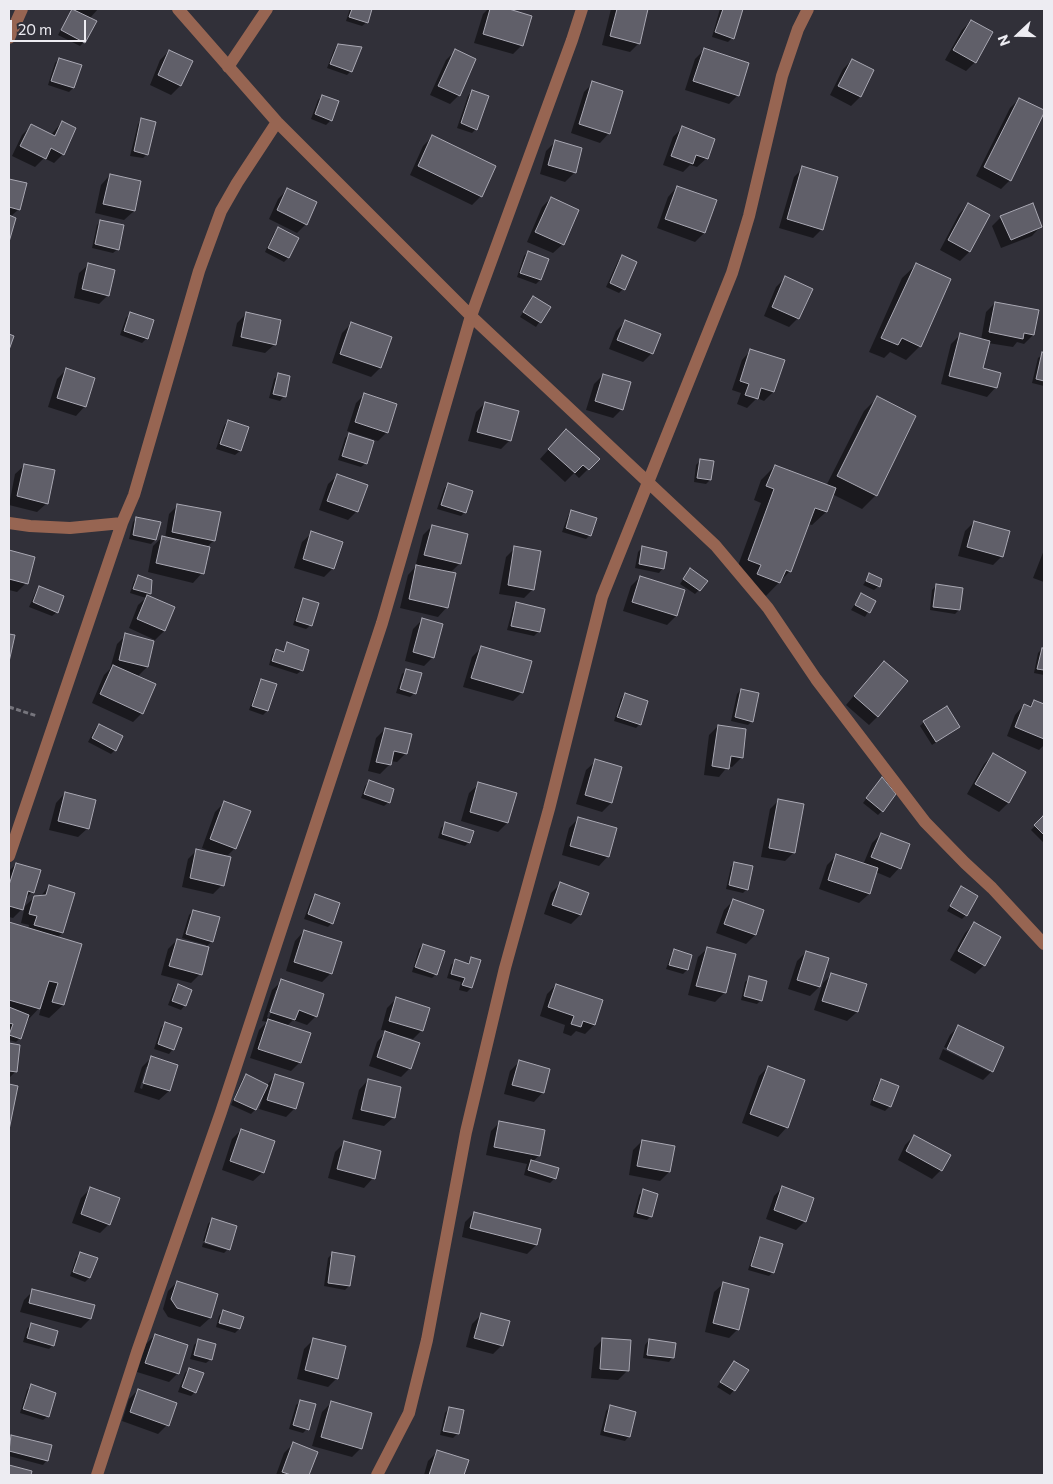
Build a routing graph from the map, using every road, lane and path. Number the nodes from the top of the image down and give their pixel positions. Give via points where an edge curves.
1 (22, 9) edge
2 (178, 9) edge
3 (267, 9) edge
4 (582, 9) edge
5 (808, 9) edge
6 (9, 38) edge
7 (228, 68) junction
8 (278, 122) junction
9 (471, 316) junction
10 (648, 482) junction
11 (9, 522) edge
12 (122, 523) junction
13 (9, 707) edge
14 (55, 722) junction
15 (9, 856) edge
16 (1044, 944) edge
17 (98, 1475) edge
18 (377, 1475) edge

1 - 6 street
2 - 7 street
3 - 7 street
4 - 9 street
5 - 10 street via 782,76 749,216 732,272
7 - 8 street
8 - 9 street
8 - 12 street via 220,211 199,271 134,494
9 - 10 street
9 - 17 street via 382,623
10 - 16 street via 742,575 925,822
10 - 18 street via 598,611 505,968 466,1132 427,1340 409,1413
11 - 12 street via 70,528
12 - 14 street
13 - 14 path
14 - 15 street

